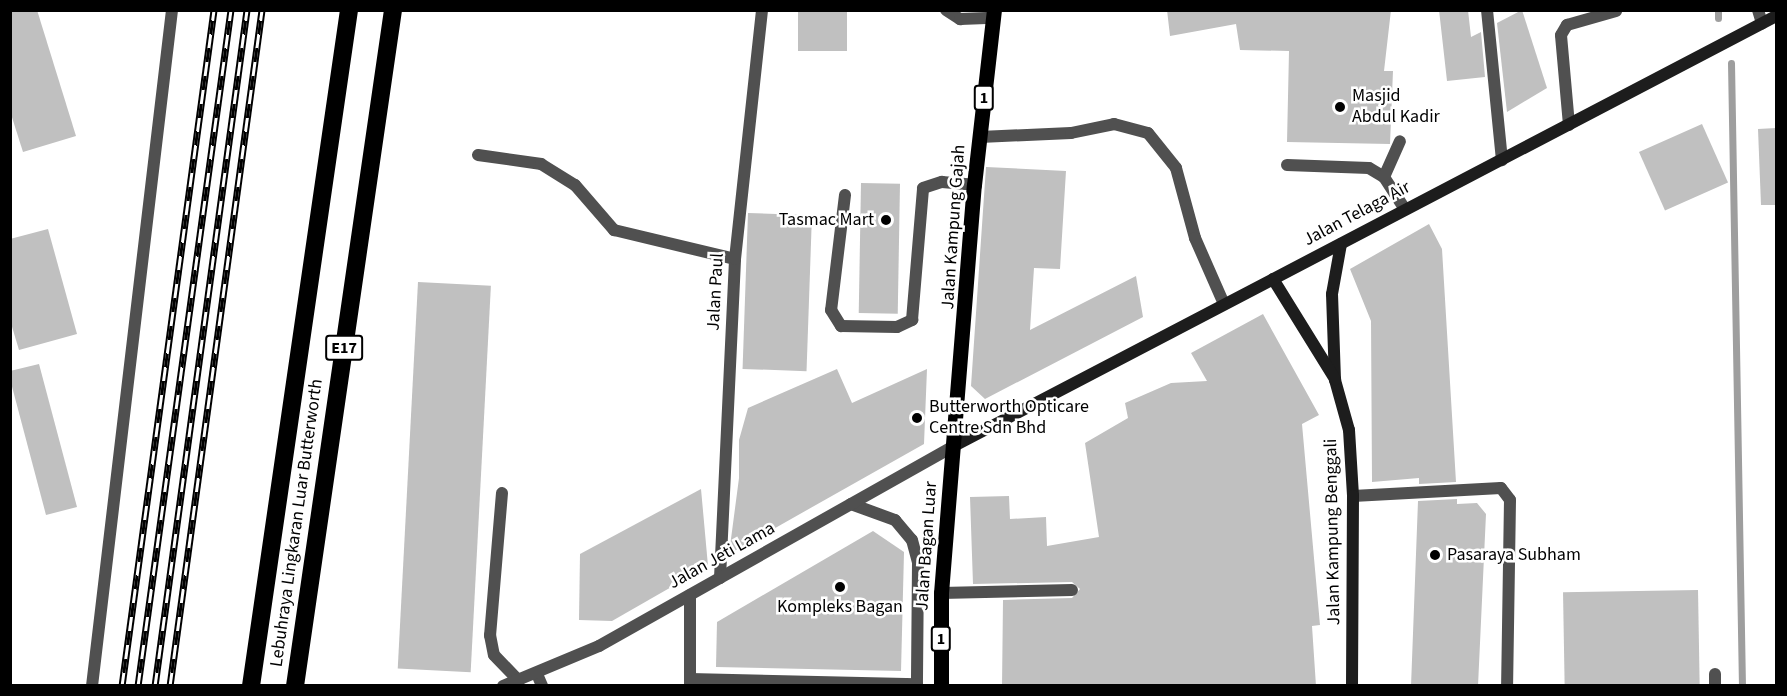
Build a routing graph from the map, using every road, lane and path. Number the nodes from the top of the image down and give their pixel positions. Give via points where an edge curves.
1 (172, 10) edge
2 (349, 10) edge
3 (393, 10) edge
4 (762, 10) edge
5 (946, 10) edge
6 (1487, 10) edge
7 (1616, 11) edge
8 (994, 14) edge
9 (1776, 16) edge
10 (1760, 17) edge
11 (1569, 124) junction
12 (980, 137) junction
13 (1400, 141) dead end
14 (478, 155) dead end
15 (1502, 160) junction
16 (1287, 165) dead end
17 (1384, 177) junction
18 (974, 185) junction
19 (844, 195) dead end
20 (1405, 209) junction
21 (1341, 244) junction
22 (735, 259) junction
23 (1273, 279) junction
24 (1224, 304) junction
25 (1335, 380) junction
26 (954, 446) junction
27 (502, 493) dead end
28 (1353, 496) junction
29 (851, 504) junction
30 (720, 578) junction
31 (1072, 590) dead end
32 (941, 593) junction
33 (690, 595) junction
34 (540, 680) edge
35 (519, 681) junction
36 (690, 682) edge
37 (804, 684) edge
38 (916, 685) edge
39 (92, 686) edge
40 (251, 686) edge
41 (295, 686) edge
42 (503, 686) edge
43 (941, 686) edge
44 (1352, 686) edge
45 (1507, 686) edge

1 - 39 street
2 - 40 highway, Lebuhraya Lingkaran Luar Butterworth / E17
3 - 41 highway, Lebuhraya Lingkaran Luar Butterworth / E17
4 - 22 street, Jalan Paul
5 - 8 street via 960,19
6 - 15 street
7 - 11 street via 1567,25 1561,34
8 - 12 main road, Jalan Kampung Gajah / 1
9 - 10 street, Jalan Telaga Air
10 - 11 street, Jalan Telaga Air
11 - 15 street, Jalan Telaga Air
12 - 18 main road, Jalan Kampung Gajah / 1
12 - 24 street via 1071,134 1114,124 1148,133 1176,168 1195,238
13 - 17 street
14 - 22 street via 541,164 575,184 614,230
15 - 20 street, Jalan Telaga Air
16 - 17 street via 1369,168
17 - 20 street
18 - 19 street via 942,182 923,188 912,320 897,327 841,326 831,310
18 - 26 main road, Jalan Kampung Gajah / 1
20 - 21 street, Jalan Telaga Air
21 - 23 street, Jalan Telaga Air
21 - 25 street via 1332,294
22 - 30 street, Jalan Paul
23 - 24 street, Jalan Telaga Air
23 - 25 street
24 - 26 street, Jalan Telaga Air
25 - 28 street, Jalan Kampung Benggali via 1349,430
26 - 29 street, Jalan Jeti Lama
26 - 32 main road, Jalan Bagan Luar / 1
27 - 35 street via 489,635 494,655
28 - 44 street, Jalan Kampung Benggali
28 - 45 street via 1501,488 1510,500
29 - 30 street, Jalan Jeti Lama
29 - 38 street via 896,520 912,540 918,563
30 - 33 street, Jalan Jeti Lama
31 - 32 street
32 - 43 main road, Jalan Bagan Luar / 1
33 - 34 street, Jalan Jeti Lama
33 - 36 street
34 - 35 street, Jalan Jeti Lama
35 - 42 street, Jalan Jeti Lama
36 - 37 street
37 - 38 street

